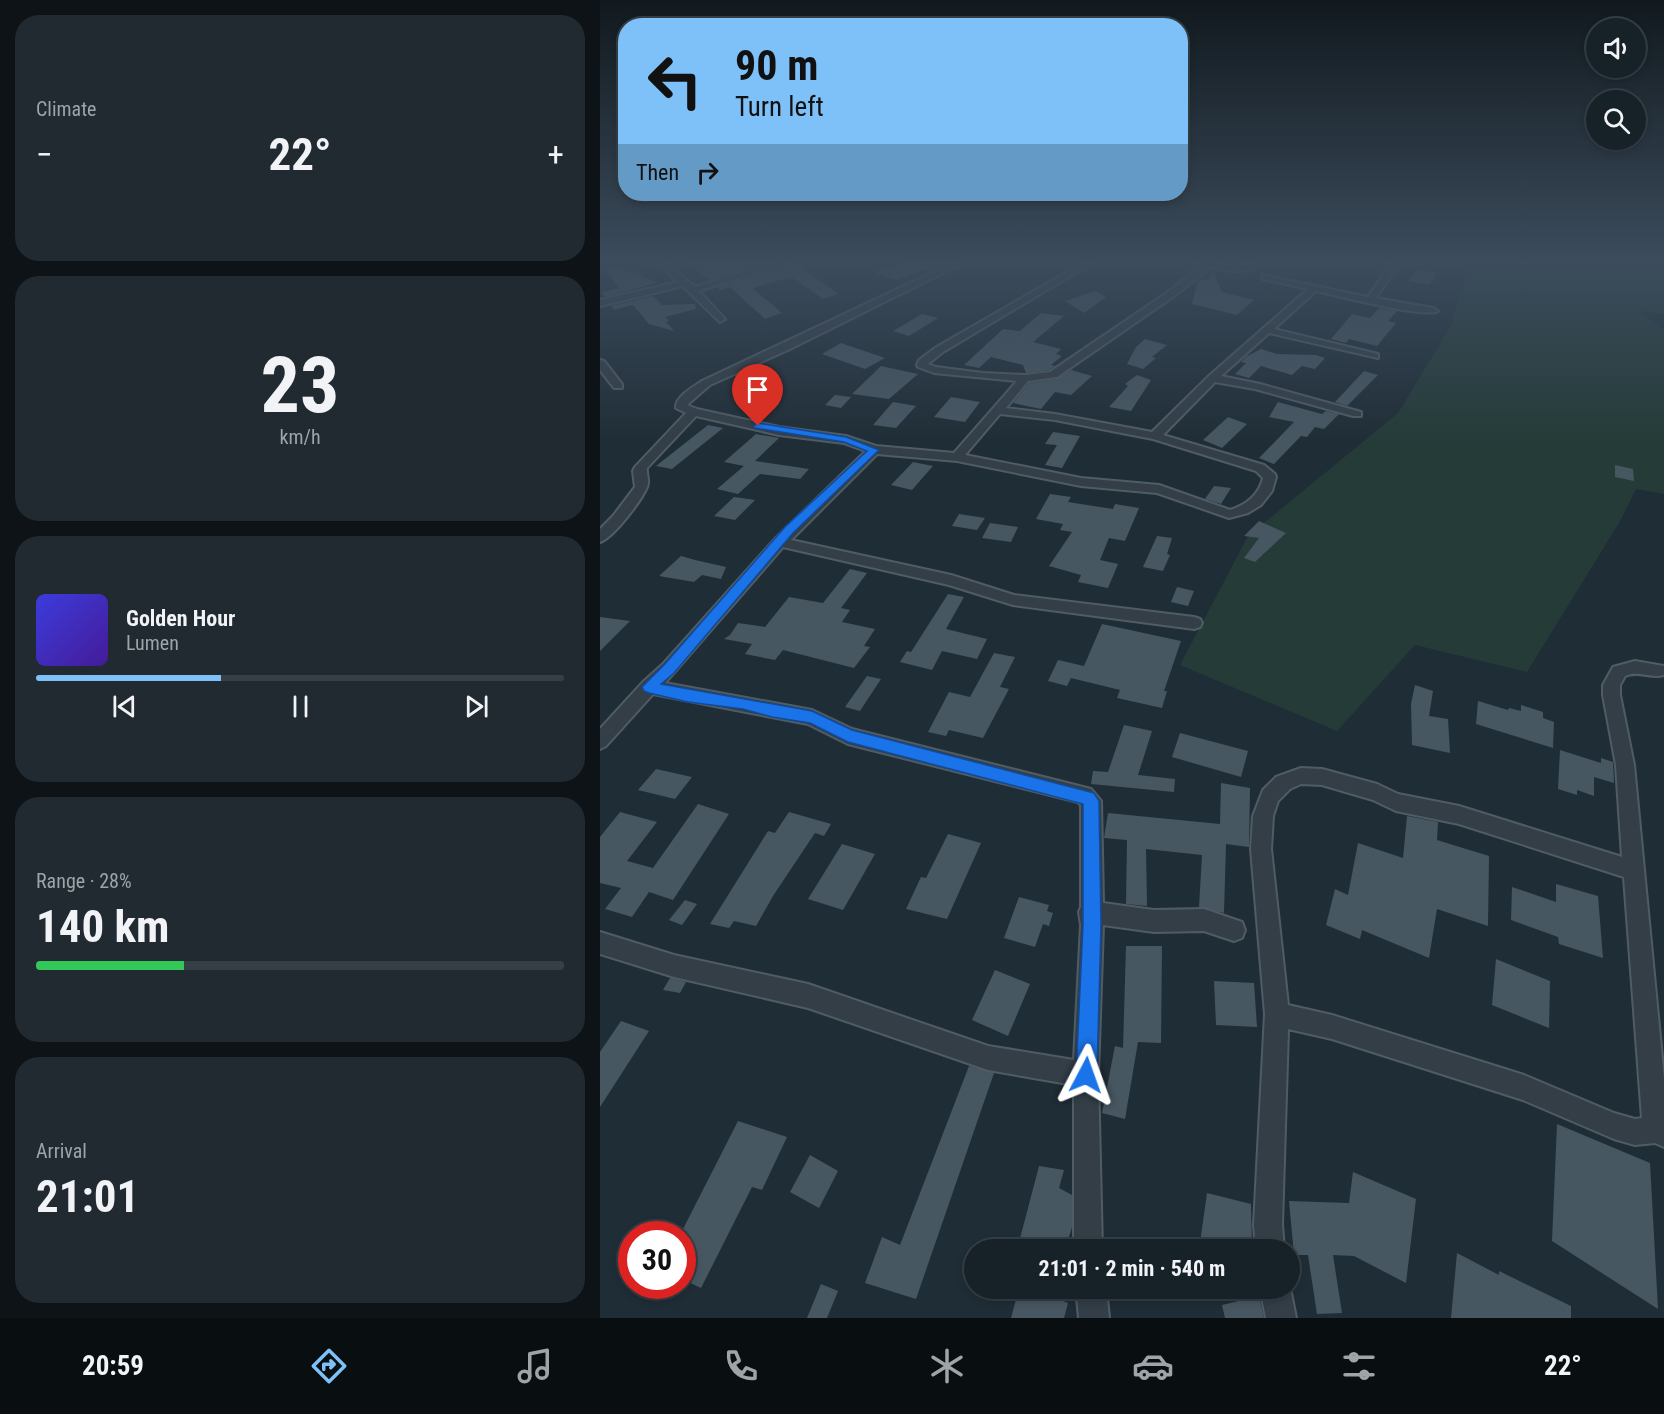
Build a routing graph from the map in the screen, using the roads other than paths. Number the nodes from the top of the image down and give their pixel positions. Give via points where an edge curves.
1 (838, 322) edge
2 (988, 322) edge
3 (1131, 322) edge
4 (1277, 322) edge
5 (1268, 330) junction
6 (1374, 356) dead end
7 (600, 363) edge
8 (1025, 378) junction
9 (1213, 378) junction
10 (618, 386) dead end
11 (997, 410) junction
12 (693, 412) junction
13 (1357, 414) dead end
14 (1155, 436) junction
15 (874, 450) junction
16 (957, 458) junction
17 (600, 537) edge
18 (780, 542) junction
19 (1194, 623) dead end
20 (1658, 670) dead end
21 (649, 687) junction
22 (600, 741) edge
23 (1633, 870) junction
24 (1090, 912) junction
25 (1234, 930) dead end
26 (600, 943) edge
27 (1277, 1014) junction
28 (1086, 1075) junction
29 (1660, 1132) edge
30 (1088, 1239) edge
31 (1269, 1239) edge
32 (1092, 1299) edge
33 (1277, 1299) edge
34 (1094, 1318) edge
35 (1281, 1318) edge

1 - 12 street via 706,383 681,403 683,409
2 - 8 street via 939,350 922,365 934,370
3 - 8 street via 1058,372
4 - 5 street
5 - 6 street
5 - 9 street
7 - 10 street
8 - 11 street
9 - 13 street
9 - 14 street
11 - 14 street
11 - 16 street
12 - 15 street via 780,431 846,440
12 - 17 street via 641,467 641,487
14 - 16 street via 1260,468 1270,477 1267,491 1229,514 1159,489 1081,482
15 - 16 street
15 - 18 street via 839,480
18 - 19 street via 951,580 1013,600
18 - 21 street
20 - 23 street via 1634,666 1623,669 1615,676 1611,693 1625,761
21 - 22 street
21 - 24 street via 812,717 848,736 1083,795 1091,801
23 - 27 street via 1460,815 1396,802 1322,777 1292,779 1270,796 1263,816 1261,849
23 - 29 street
24 - 25 street via 1154,921 1204,920
24 - 28 street
26 - 28 street via 674,966 808,996 988,1058
27 - 29 street via 1332,1027 1524,1088 1614,1126 1635,1132
27 - 31 street
28 - 30 street
32 - 34 street
33 - 35 street

